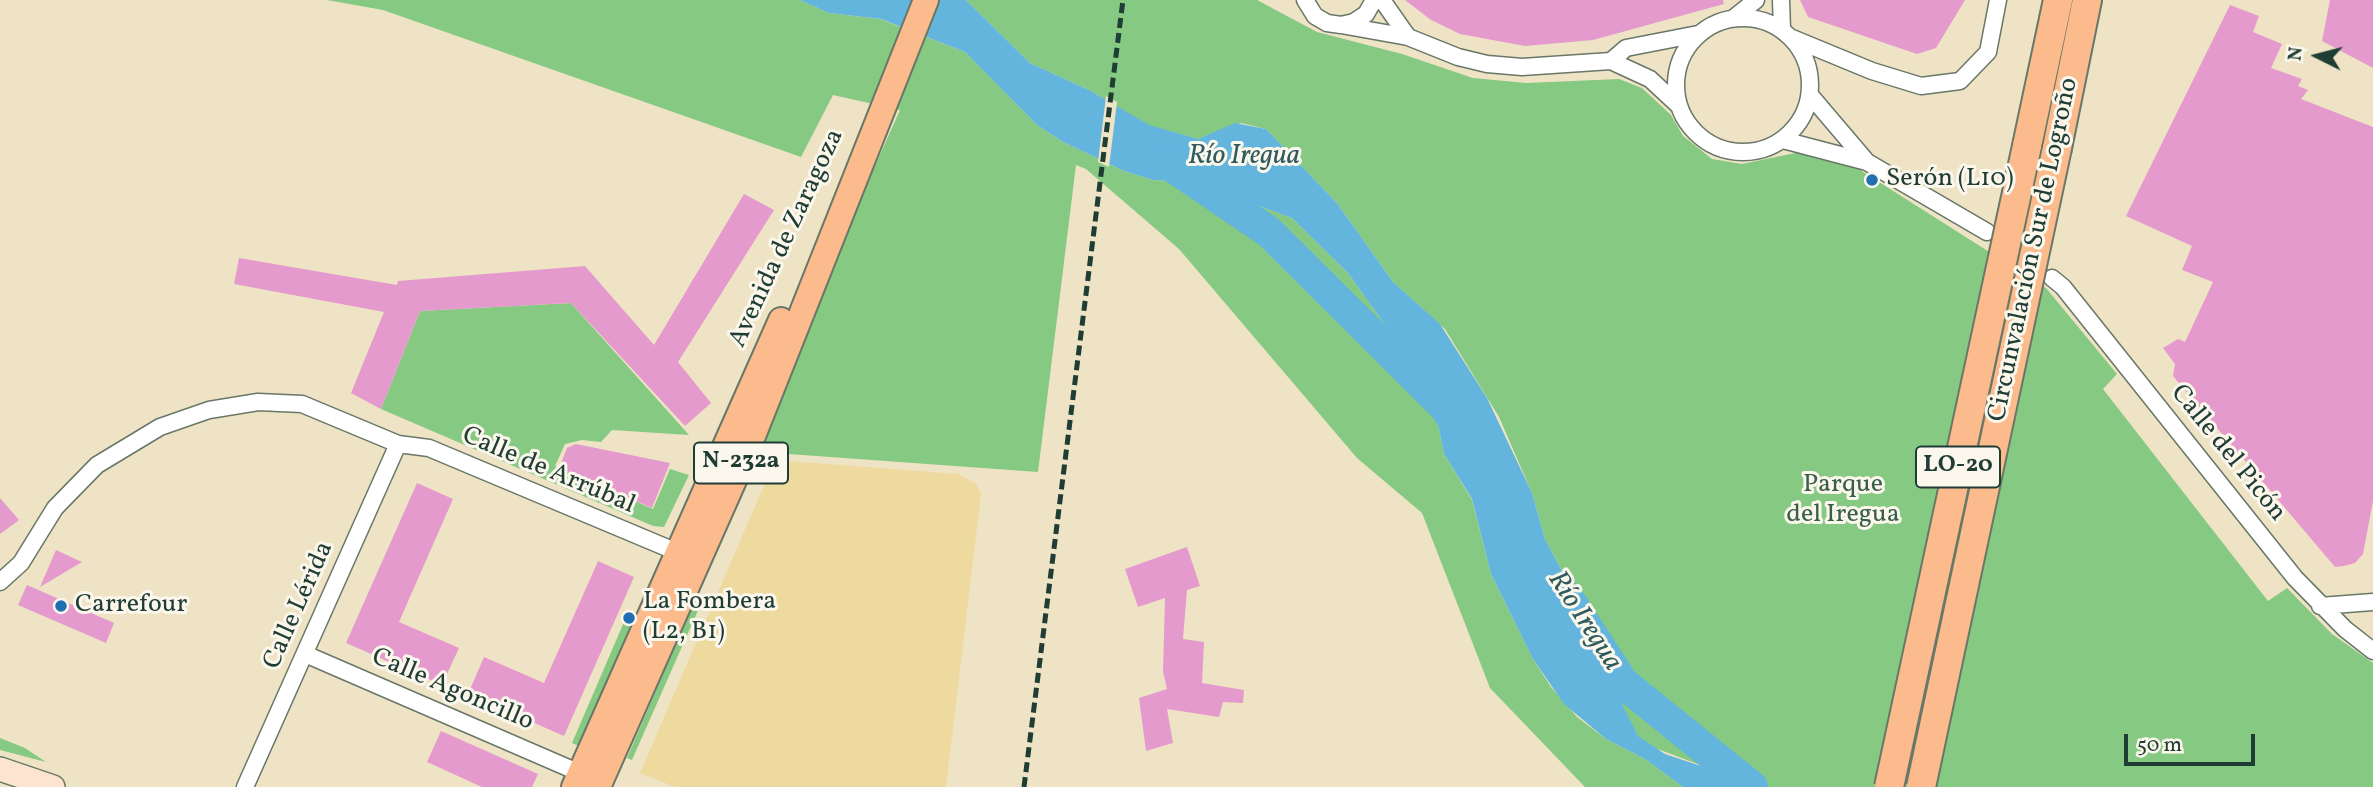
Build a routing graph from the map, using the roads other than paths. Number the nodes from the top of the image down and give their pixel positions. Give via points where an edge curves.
1 (926, 0) edge
2 (1306, 0) edge
3 (1374, 0) edge
4 (1382, 0) edge
5 (1756, 0) edge
6 (1781, 0) edge
7 (1998, 0) edge
8 (2058, 0) edge
9 (2087, 0) edge
10 (1735, 17) junction
11 (1341, 25) junction
12 (1786, 33) junction
13 (1698, 34) junction
14 (1408, 37) junction
15 (1611, 61) junction
16 (1810, 95) junction
17 (1678, 105) junction
18 (871, 133) junction
19 (1783, 139) junction
20 (1867, 162) junction
21 (1987, 232) dead end
22 (2052, 278) dead end
23 (398, 444) junction
24 (677, 552) junction
25 (0, 582) edge
26 (2373, 603) edge
27 (2320, 606) junction
28 (2372, 649) edge
29 (305, 654) junction
30 (0, 769) edge
31 (591, 784) edge
32 (53, 787) edge
33 (245, 787) edge
34 (1889, 787) edge
35 (1921, 787) edge

1 - 18 main road, N-232a
2 - 11 street via 1315,16
3 - 11 street via 1366,14
4 - 14 street
5 - 10 street
6 - 12 street
7 - 12 street via 1988,52 1960,81 1920,86 1872,71
8 - 34 highway, Circunvalación Sur de Logroño / LO-20, bridge
9 - 35 highway, Circunvalación Sur de Logroño / LO-20, bridge
10 - 12 street via 1760,19
10 - 13 street
11 - 14 street
12 - 16 street via 1803,54 1810,74
13 - 15 street via 1626,48
13 - 17 street via 1677,66
14 - 15 street via 1487,64 1522,67
15 - 17 street via 1650,79
16 - 19 street via 1800,120
16 - 20 street
17 - 19 street via 1701,138 1720,149 1742,153
18 - 24 main road, Avenida de Zaragoza / N-232a via 842,183
18 - 31 main road, Avenida de Zaragoza / N-232a via 747,451
19 - 20 street
20 - 21 street
22 - 27 street, Calle del Picón
23 - 24 street, Calle de Arrúbal via 429,448
23 - 25 street, Calle de Arrúbal via 302,404 258,402 209,410 160,427 97,464 55,508 21,563
23 - 29 street, Calle Lérida
24 - 31 main road, Avenida de Zaragoza / N-232a
26 - 27 street
27 - 28 street, Calle del Picón
29 - 31 street, Calle Agoncillo
29 - 33 street, Calle Lérida
30 - 32 main road

